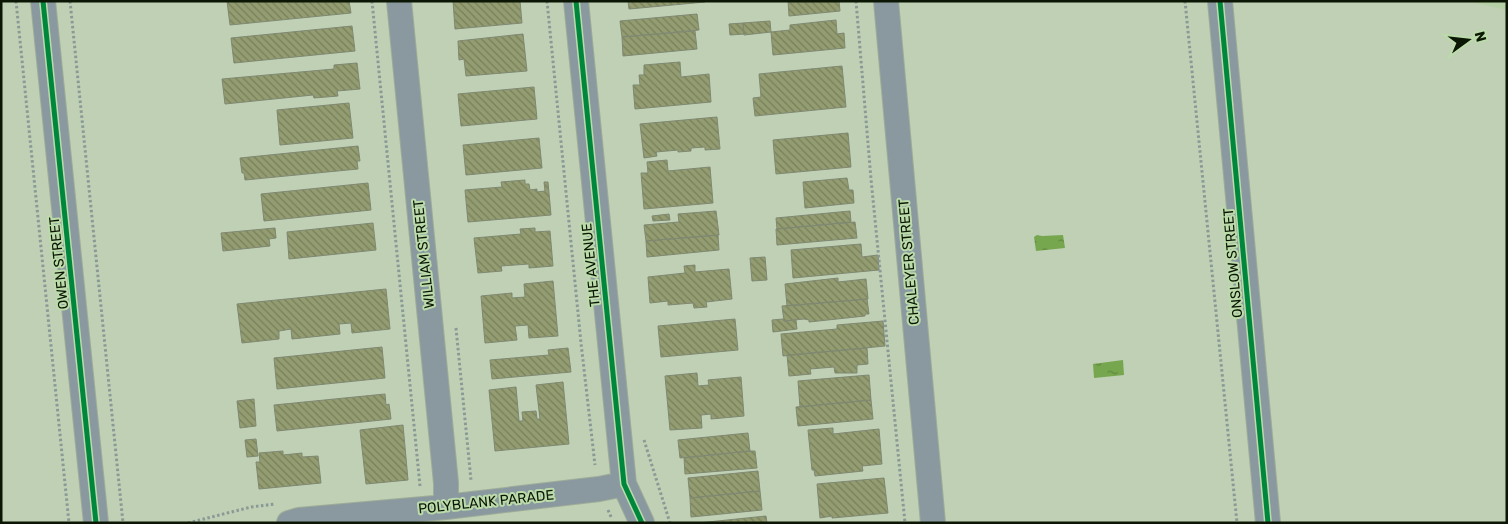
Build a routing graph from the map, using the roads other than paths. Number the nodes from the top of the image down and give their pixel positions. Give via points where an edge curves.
1 (43, 1) edge
2 (400, 1) edge
3 (576, 1) edge
4 (886, 1) edge
5 (1220, 1) edge
6 (624, 484) junction
7 (446, 507) junction
8 (296, 522) edge
9 (96, 523) edge
10 (642, 523) edge
11 (933, 523) edge
12 (1268, 523) edge

1 - 9 street, OWEN STREET
2 - 7 street, WILLIAM STREET
3 - 6 street, THE AVENUE
4 - 11 street, CHALEYER STREET
5 - 12 street, ONSLOW STREET
6 - 7 street, POLYBLANK PARADE
6 - 10 street, THE AVENUE
7 - 8 street, POLYBLANK PARADE

